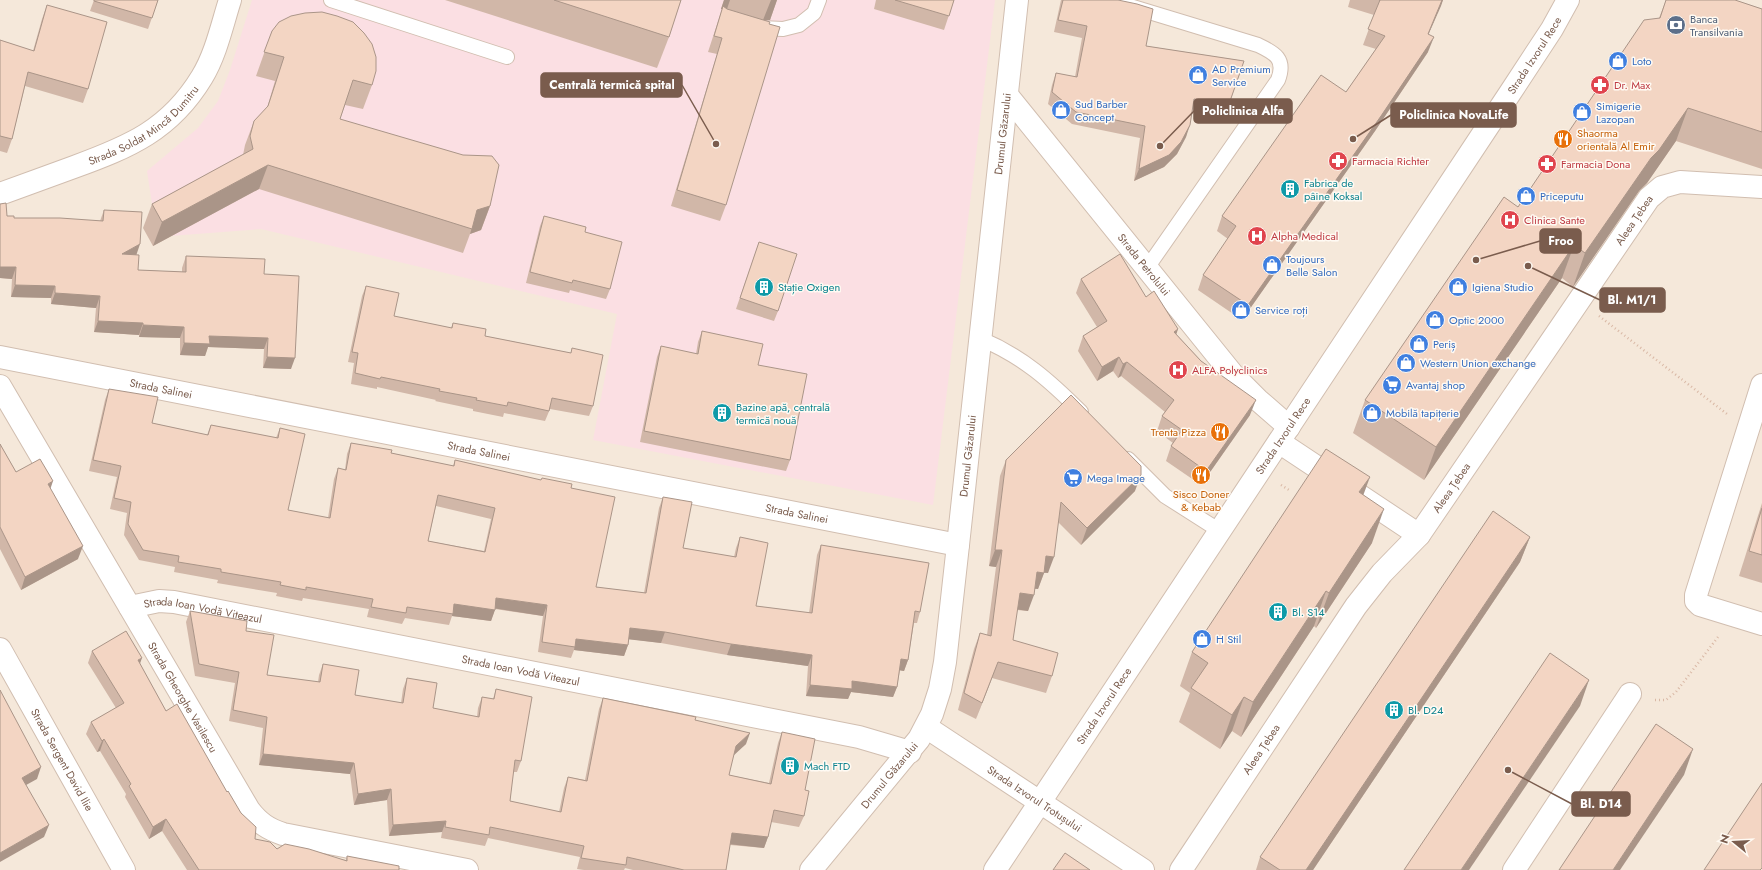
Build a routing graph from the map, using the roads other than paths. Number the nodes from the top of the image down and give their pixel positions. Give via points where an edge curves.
1 (230, 0) edge
2 (331, 0) edge
3 (818, 0) edge
4 (1017, 0) edge
5 (1110, 0) edge
6 (1568, 0) edge
7 (749, 25) edge
8 (507, 57) dead end
9 (1007, 95) junction
10 (1762, 187) edge
11 (0, 194) edge
12 (1146, 268) junction
13 (981, 340) junction
14 (0, 357) edge
15 (1762, 385) edge
16 (0, 386) edge
17 (1093, 424) edge
18 (1284, 434) junction
19 (1121, 451) edge
20 (1220, 531) junction
21 (1418, 535) junction
22 (958, 545) junction
23 (130, 607) junction
24 (1762, 624) edge
25 (0, 649) edge
26 (1630, 694) dead end
27 (926, 727) junction
28 (910, 752) junction
29 (1040, 802) junction
30 (124, 870) edge
31 (467, 870) edge
32 (811, 870) edge
33 (995, 870) edge
34 (1143, 870) edge
35 (1181, 870) edge
36 (1514, 870) edge

1 - 11 street, Strada Soldat Mincă Dumitru via 217,43 203,76 185,102 164,123 117,151
2 - 8 lane
3 - 7 lane via 814,13 799,25 783,29 762,29
4 - 9 street, Drumul Găzarului
5 - 12 lane via 1258,45 1274,54 1281,66 1278,80
6 - 18 street, Strada Izvorul Rece via 1552,29
9 - 12 street, Strada Petrolului
9 - 13 street, Drumul Găzarului
10 - 21 street, Aleea Țebea via 1680,182 1662,187 1649,198
12 - 18 street, Strada Petrolului
13 - 17 lane via 1015,355 1034,369
13 - 22 street, Drumul Găzarului
14 - 22 street, Strada Salinei
15 - 24 street via 1696,595 1696,601 1700,605
16 - 23 street, Strada Gheorghe Vasilescu
18 - 20 street, Strada Izvorul Rece
18 - 21 street, Strada Petrolului
19 - 20 lane via 1165,496
20 - 29 street, Strada Izvorul Rece
21 - 35 street, Aleea Țebea via 1382,573 1356,606
22 - 27 street, Drumul Găzarului via 943,675 937,701
23 - 28 street, Strada Ioan Vodă Viteazul via 159,601 174,602 851,735
23 - 31 street, Strada Gheorghe Vasilescu via 258,822 270,830 283,834
25 - 30 street, Strada Sergent David Ilie
26 - 36 street
27 - 28 street, Drumul Găzarului
27 - 29 street, Strada Izvorul Trotușului
28 - 32 street, Drumul Găzarului
29 - 33 street, Strada Izvorul Rece
29 - 34 street, Strada Izvorul Trotușului

